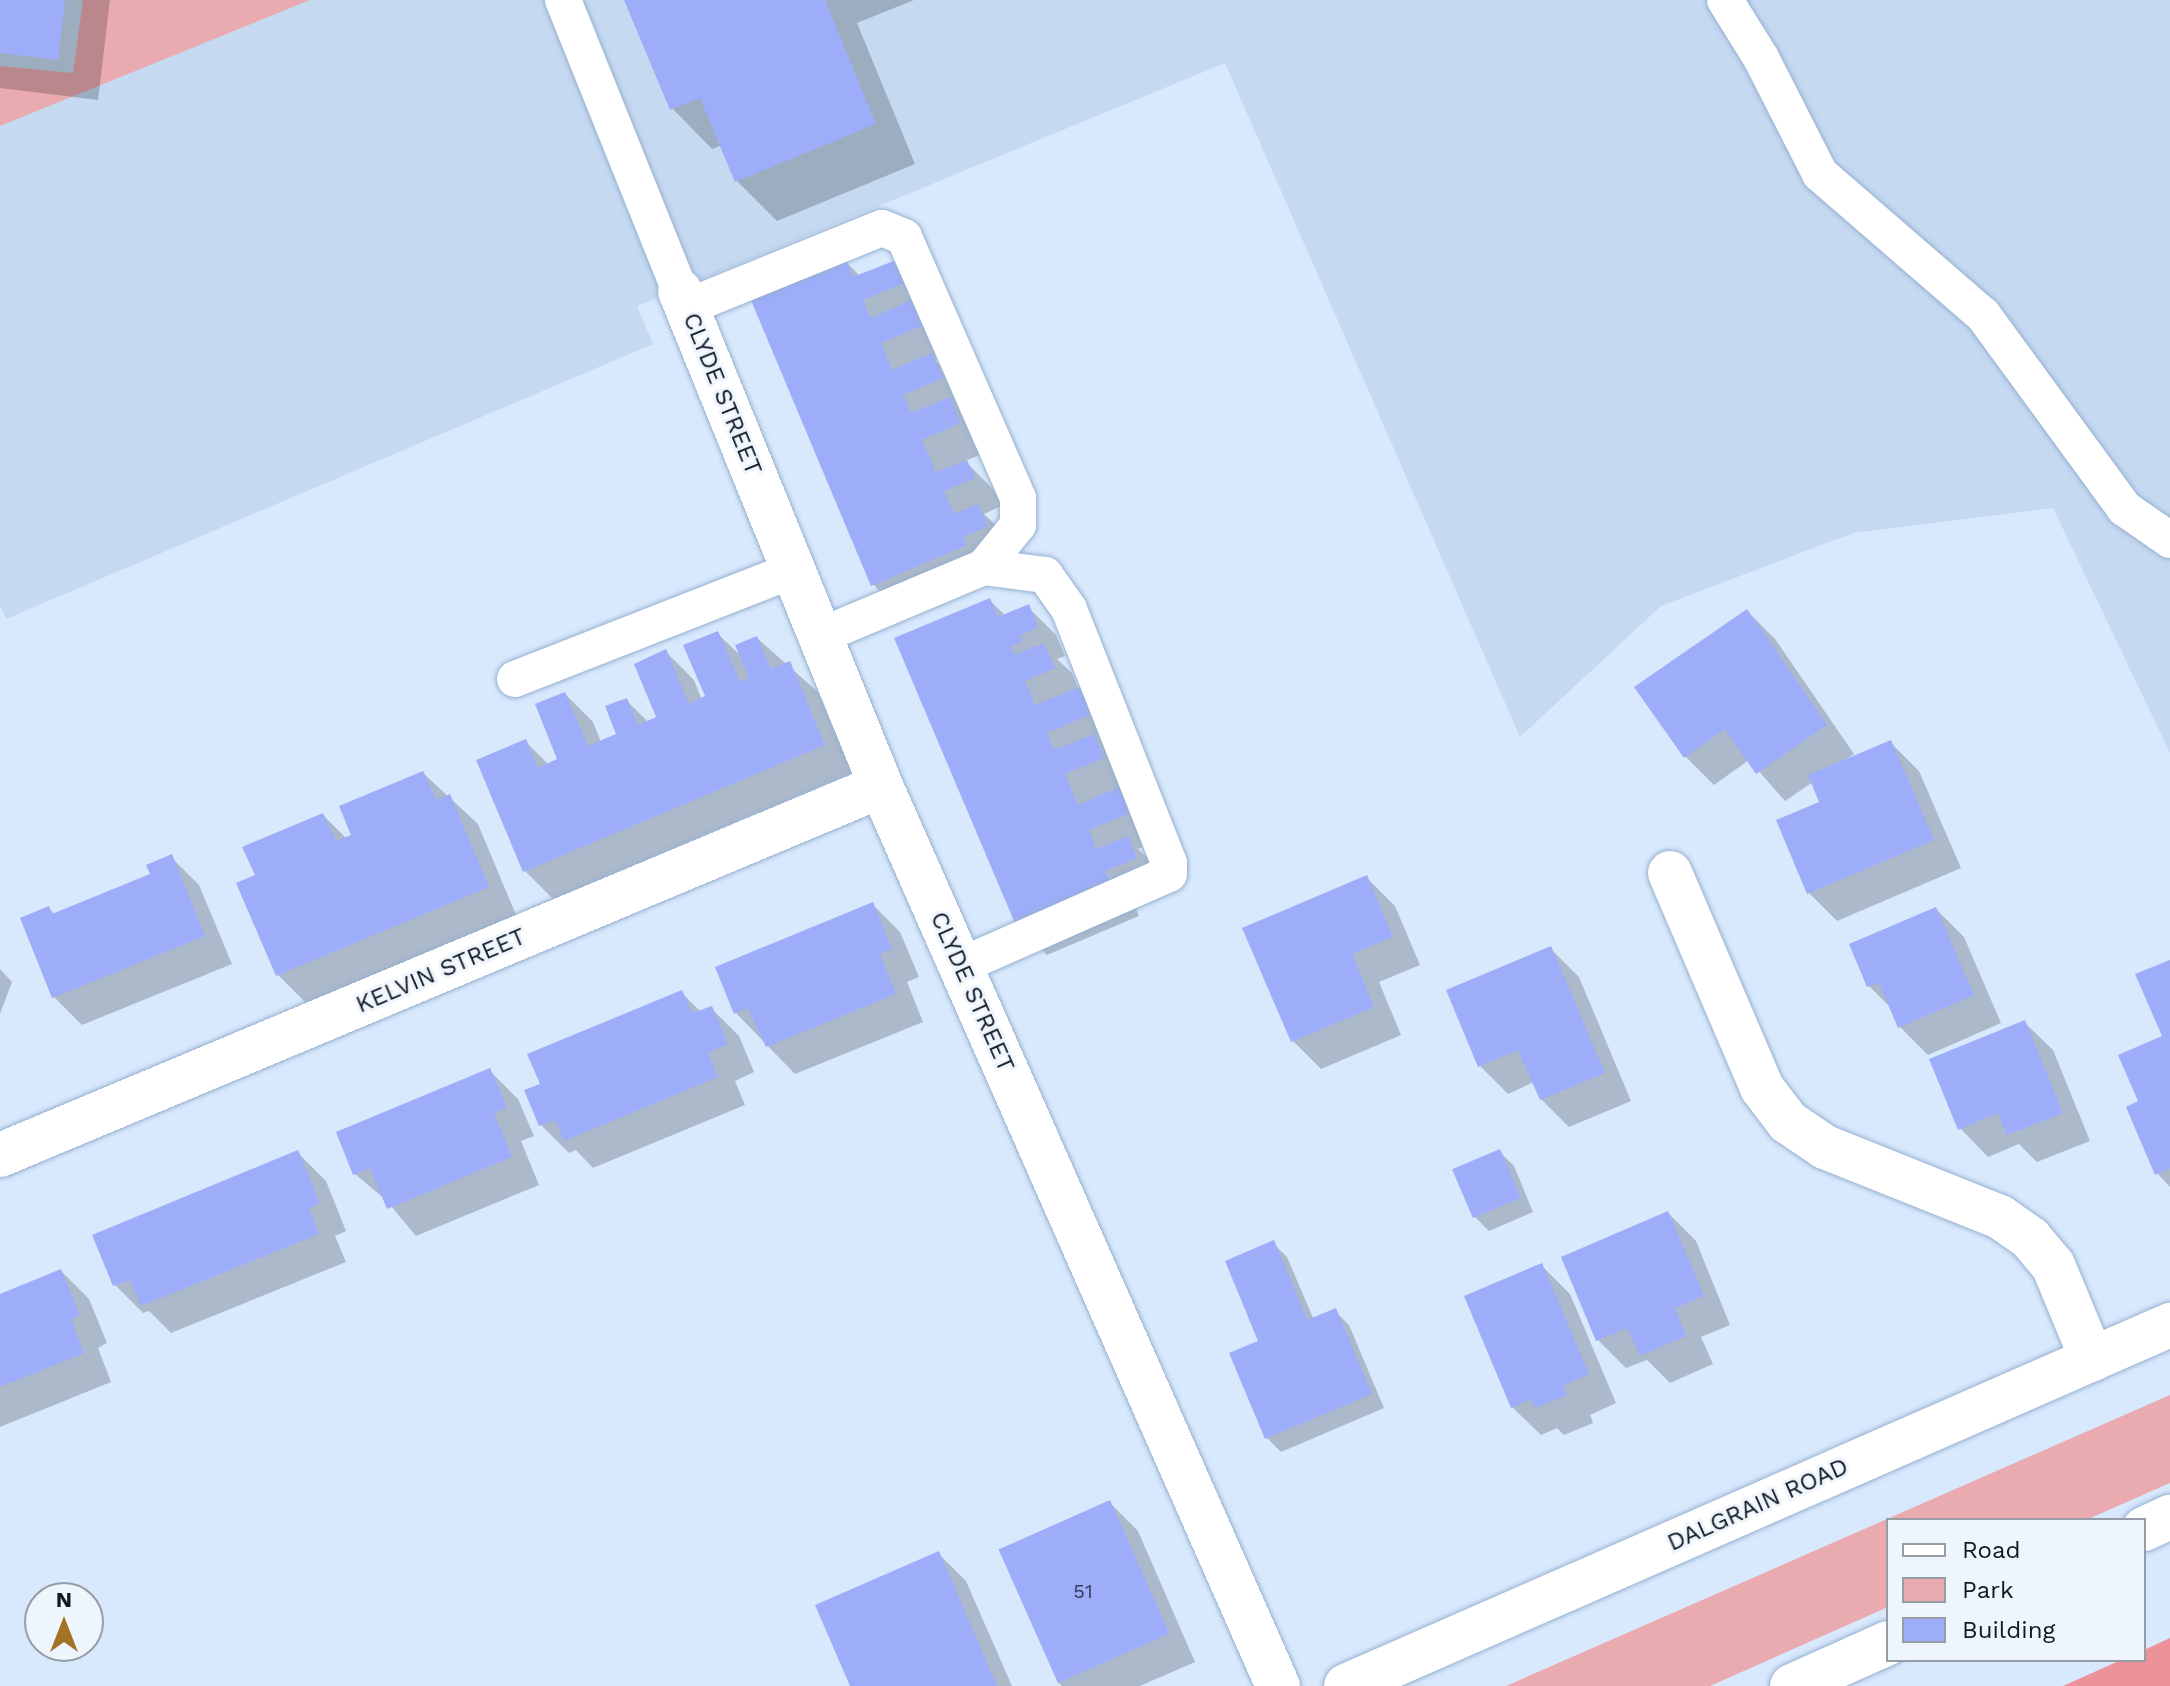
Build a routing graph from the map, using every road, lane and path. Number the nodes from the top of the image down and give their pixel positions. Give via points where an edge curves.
1 (563, 0) edge
2 (1725, 0) edge
3 (684, 299) junction
4 (2170, 540) edge
5 (984, 567) junction
6 (793, 570) junction
7 (820, 636) junction
8 (515, 679) dead end
9 (881, 786) junction
10 (1670, 873) dead end
11 (960, 966) junction
12 (0, 1155) edge
13 (2170, 1325) edge
14 (2092, 1359) junction
15 (2170, 1517) edge
16 (2146, 1528) edge
17 (1886, 1644) edge
18 (1278, 1686) edge
19 (1346, 1686) edge
20 (1792, 1686) edge

1 - 3 lane
2 - 4 lane via 1820,174 1983,315 2124,508
3 - 5 lane via 882,228 904,237 1018,498 1018,525
3 - 6 street, CLYDE STREET
5 - 7 lane
5 - 11 lane via 1045,575 1069,609 1169,874
6 - 7 street, CLYDE STREET
6 - 8 lane
7 - 9 street, CLYDE STREET
9 - 11 street, CLYDE STREET
9 - 12 street, KELVIN STREET
10 - 14 street via 1762,1088 1788,1122 1825,1147 2000,1217 2030,1238 2053,1265
11 - 18 street, CLYDE STREET
13 - 14 street, DALGRAIN ROAD
14 - 19 street, DALGRAIN ROAD
15 - 16 street
17 - 20 street

